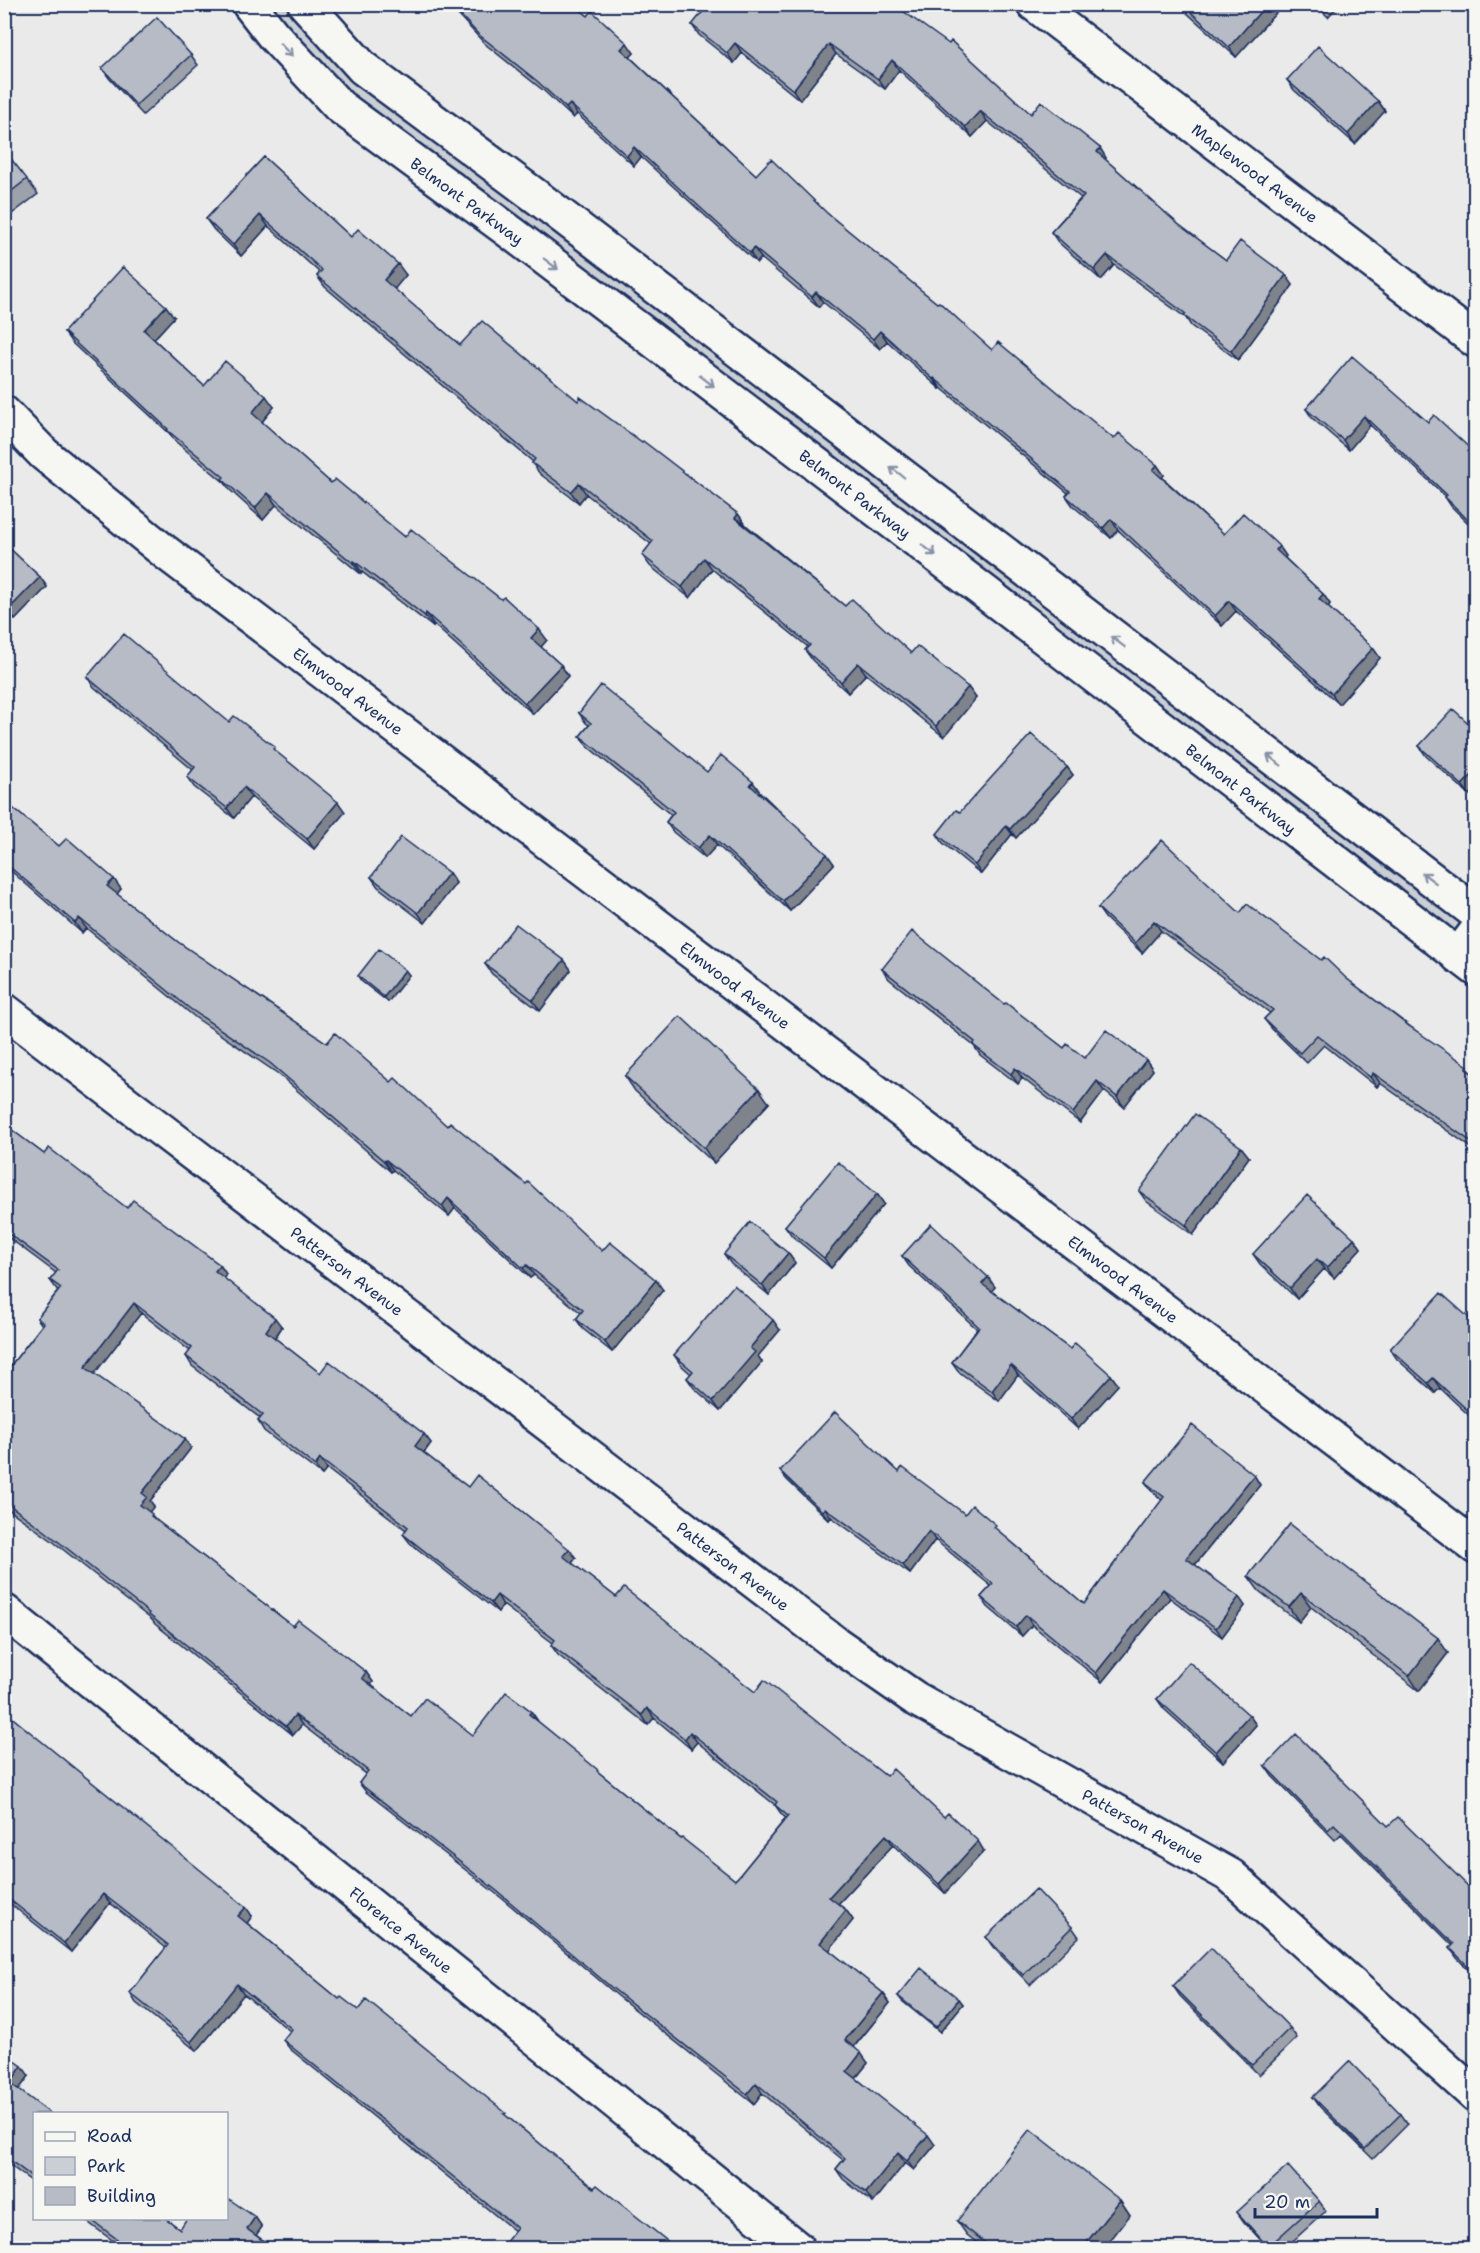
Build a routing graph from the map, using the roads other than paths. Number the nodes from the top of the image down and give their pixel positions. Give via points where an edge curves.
1 (249, 4) edge
2 (305, 4) edge
3 (1034, 4) edge
4 (541, 200) junction
5 (513, 234) junction
6 (1476, 341) edge
7 (4, 413) edge
8 (1010, 559) junction
9 (986, 593) junction
10 (1476, 913) edge
11 (1470, 952) edge
12 (4, 1010) edge
13 (1476, 1547) edge
14 (4, 1611) edge
15 (1476, 2096) edge
16 (797, 2248) edge

1 -> 5 street, Belmont Parkway via 339,106
2 - 4 street via 363,68
3 - 6 street, Maplewood Avenue
4 - 5 street
8 -> 4 street
5 -> 9 street, Belmont Parkway
7 - 13 street, Elmwood Avenue via 44,454 165,552
8 - 9 street
10 -> 8 street
9 - 11 street, Belmont Parkway
12 - 15 street, Patterson Avenue via 835,1643 916,1699 1232,1876
14 - 16 street, Florence Avenue

